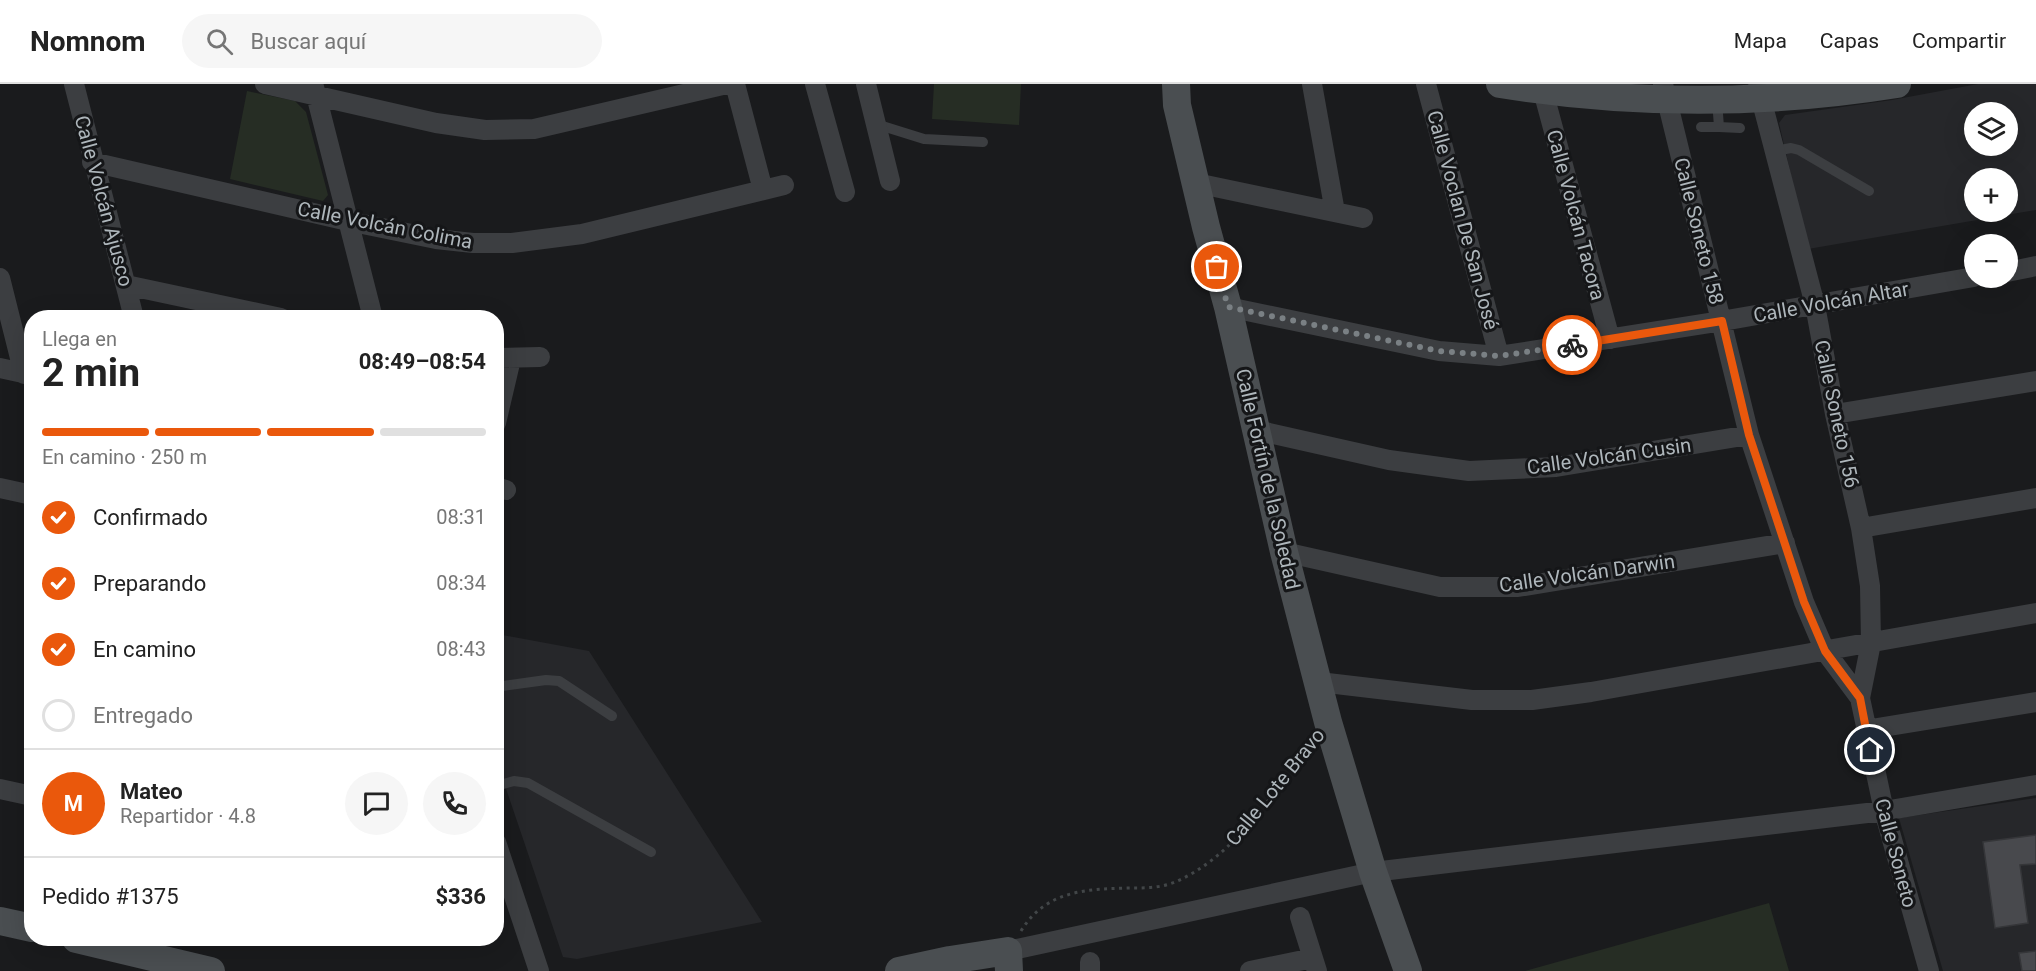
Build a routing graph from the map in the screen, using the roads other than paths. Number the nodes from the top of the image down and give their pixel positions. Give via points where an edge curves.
1 (74, 84) edge
2 (265, 84) edge
3 (727, 84) edge
4 (735, 84) edge
5 (815, 84) edge
6 (866, 84) edge
7 (1176, 84) edge
8 (1312, 84) edge
9 (1426, 84) edge
10 (1500, 84) edge
11 (1897, 84) edge
12 (315, 90) edge
13 (1542, 91) junction
14 (1665, 92) edge
15 (1759, 92) edge
16 (1718, 113) junction
17 (876, 124) junction
18 (1701, 127) dead end
19 (1740, 128) dead end
20 (983, 142) dead end
21 (1775, 151) junction
22 (92, 162) junction
23 (890, 181) dead end
24 (1196, 183) junction
25 (784, 185) dead end
26 (763, 190) junction
27 (1869, 191) dead end
28 (845, 192) dead end
29 (1335, 212) junction
30 (1363, 218) dead end
31 (348, 221) junction
32 (2036, 266) edge
33 (2018, 270) edge
34 (0, 278) edge
35 (1964, 279) edge
36 (126, 285) junction
37 (1815, 305) junction
38 (1228, 307) junction
39 (132, 310) edge
40 (243, 310) edge
41 (371, 310) edge
42 (1722, 321) junction
43 (1610, 339) junction
44 (1499, 356) junction
45 (540, 357) dead end
46 (504, 358) edge
47 (24, 361) edge
48 (0, 368) edge
49 (24, 374) edge
50 (2036, 381) edge
51 (1835, 414) junction
52 (1256, 430) junction
53 (1749, 435) junction
54 (0, 488) edge
55 (24, 493) edge
56 (2036, 498) edge
57 (1861, 528) junction
58 (1785, 543) junction
59 (1284, 552) junction
60 (2036, 613) edge
61 (1871, 643) junction
62 (1825, 651) junction
63 (1319, 682) junction
64 (504, 686) edge
65 (1860, 698) junction
66 (2036, 702) edge
67 (612, 716) dead end
68 (1865, 730) junction
69 (504, 784) edge
70 (2036, 785) edge
71 (0, 789) edge
72 (24, 794) edge
73 (1884, 811) junction
74 (651, 852) dead end
75 (504, 866) edge
76 (1373, 872) junction
77 (1300, 917) dead end
78 (0, 921) edge
79 (24, 926) edge
80 (106, 946) edge
81 (1009, 961) edge
82 (1315, 964) edge
83 (951, 965) edge
84 (211, 971) edge
85 (539, 971) edge
86 (899, 971) edge
87 (1250, 971) edge
88 (1408, 971) edge
89 (1929, 971) edge

1 - 22 street, Calle Volcán Ajusco
2 - 12 street
3 - 12 street via 534,129 485,130 436,123
4 - 26 street
5 - 28 street
6 - 17 street
7 - 24 street, Calle Fortín de la Soledad via 1177,105
8 - 29 street
9 - 44 street, Calle Voclan De San José
10 - 13 street
11 - 15 street via 1857,90
12 - 31 street
13 - 14 street
13 - 43 street, Calle Volcán Tacora
14 - 16 street
14 - 42 street, Calle Soneto 158
15 - 16 street
15 - 21 street, Calle Soneto 156
16 - 18 lane
16 - 19 lane
17 - 20 lane via 924,139
17 - 23 street
21 - 27 lane via 1799,150
21 - 37 street, Calle Soneto 156
22 - 31 street, Calle Volcán Colima
22 - 36 street, Calle Volcán Ajusco
24 - 29 street
24 - 38 street, Calle Fortín de la Soledad
25 - 26 street, Calle Volcán Colima
26 - 31 street, Calle Volcán Colima via 582,234 512,243 436,239
29 - 30 street
31 - 41 street
32 - 33 street
34 - 47 street
35 - 37 street, Calle Volcán Altar
36 - 39 street, Calle Volcán Ajusco
36 - 40 street
37 - 42 street, Calle Volcán Altar
37 - 51 street, Calle Soneto 156
38 - 44 street, Calle Volcán Altar via 1439,351
38 - 52 street, Calle Fortín de la Soledad
42 - 43 street, Calle Volcán Altar
42 - 53 street, Calle Soneto 158
43 - 44 street, Calle Volcán Altar
45 - 46 street
48 - 49 street
50 - 51 street
51 - 57 street, Calle Soneto 156
52 - 53 street, Calle Volcán Cusin via 1389,460 1469,471 1556,467
52 - 59 street, Calle Fortín de la Soledad
53 - 58 street, Calle Soneto 158
54 - 55 street
56 - 57 street
57 - 61 street, Calle Soneto 156 via 1870,586
58 - 59 street, Calle Volcán Darwin via 1518,587 1440,586
58 - 62 street, Calle Soneto 158
59 - 63 street, Calle Fortín de la Soledad
60 - 61 street
61 - 62 street
61 - 65 street, Calle Soneto
62 - 63 street via 1532,700 1472,700
62 - 65 street, Calle Soneto
63 - 76 street, Calle Fortín de la Soledad
64 - 67 lane via 559,681
65 - 68 street, Calle Soneto
66 - 68 street
68 - 73 street, Calle Soneto
69 - 74 lane via 528,783
70 - 73 street
71 - 72 street
73 - 76 street
73 - 89 street, Calle Soneto
75 - 85 street
76 - 81 street
76 - 88 street, Calle Fortín de la Soledad
77 - 82 street
78 - 79 street
80 - 84 street
81 - 83 street
82 - 87 street
83 - 86 street

